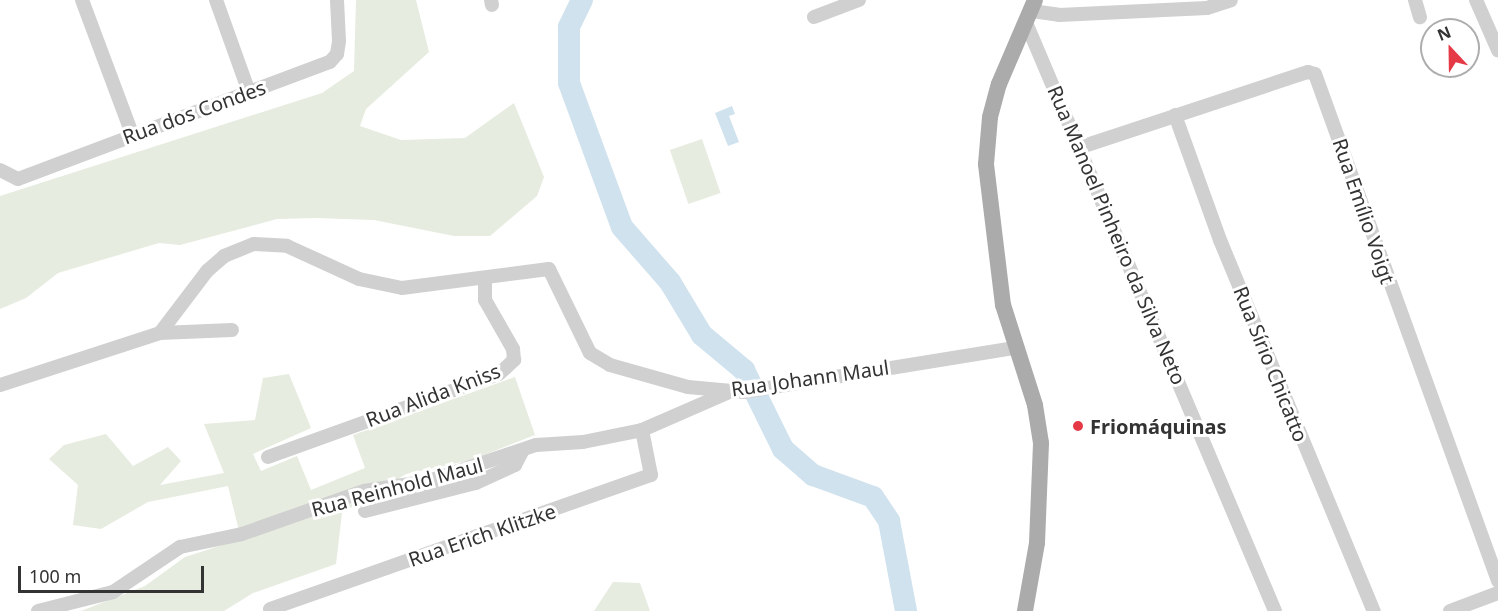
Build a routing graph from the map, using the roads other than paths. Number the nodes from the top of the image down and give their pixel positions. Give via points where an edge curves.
1 (82, 0) edge
2 (216, 0) edge
3 (337, 0) edge
4 (859, 0) edge
5 (1231, 0) edge
6 (1415, 0) edge
7 (1476, 0) edge
8 (1031, 12) edge
9 (1420, 16) dead end
10 (814, 17) dead end
11 (1495, 32) edge
12 (1498, 50) edge
13 (249, 92) junction
14 (1175, 115) junction
15 (132, 135) junction
16 (1082, 147) junction
17 (0, 170) edge
18 (485, 280) junction
19 (232, 330) dead end
20 (160, 333) junction
21 (1016, 348) junction
22 (0, 385) edge
23 (737, 392) junction
24 (642, 430) junction
25 (522, 452) junction
26 (268, 457) dead end
27 (365, 511) dead end
28 (1498, 580) edge
29 (1498, 593) edge
30 (270, 609) dead end
31 (38, 611) edge
32 (1026, 611) edge
33 (1275, 611) edge
34 (1374, 611) edge
35 (1450, 611) edge

1 - 15 street
2 - 13 street
3 - 13 street, Rua dos Condes via 339,41 337,54 330,62
4 - 10 street
5 - 8 street via 1207,8 1059,15
6 - 9 street
7 - 11 street
8 - 16 street, Rua Manoel Pinheiro da Silva Neto
8 - 21 main road via 999,84 990,117 986,165 996,264
11 - 12 street
13 - 15 street, Rua dos Condes
14 - 16 street, Rua Emílio Voigt
14 - 28 street, Rua Emílio Voigt via 1308,72 1315,74
14 - 34 street, Rua Sírio Chicatto via 1220,240
15 - 17 street, Rua dos Condes via 18,179
16 - 33 street, Rua Manoel Pinheiro da Silva Neto
18 - 20 street via 459,279 435,286 402,288 359,279 287,246 254,244 224,256 207,271
18 - 23 street, Rua Johann Maul via 549,269 578,334 590,354 599,360 688,387
18 - 26 street, Rua Alida Kniss via 485,300 513,349 514,360 500,374
19 - 20 street
20 - 22 street
21 - 23 street, Rua Johann Maul
21 - 32 main road via 1035,405 1042,457 1037,543
23 - 24 street, Rua Reinhold Maul
24 - 25 street, Rua Reinhold Maul via 583,442 536,445
24 - 30 street, Rua Erich Klitzke via 651,475
25 - 27 street via 515,465 476,483
25 - 31 street, Rua Reinhold Maul via 429,481 364,491 242,534 180,547 113,592
29 - 35 street

